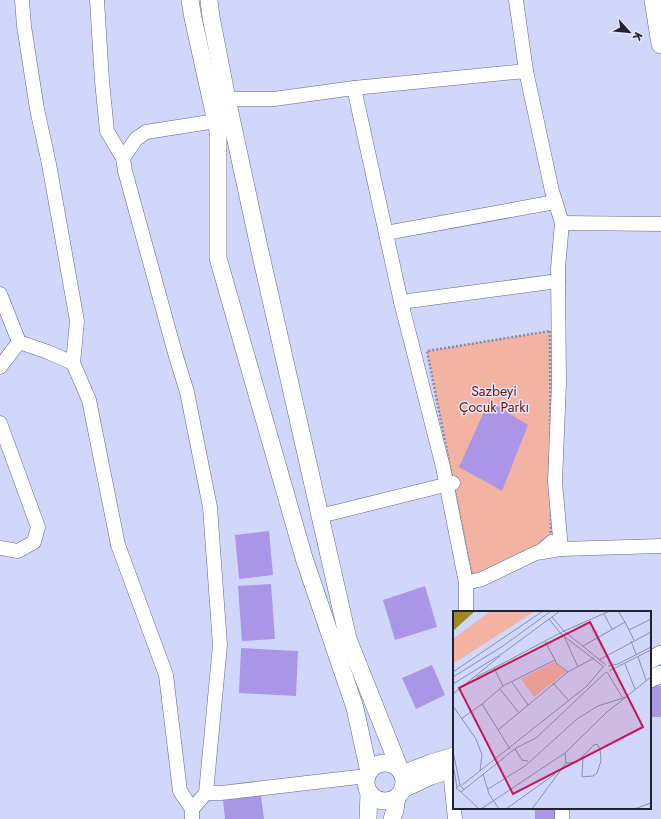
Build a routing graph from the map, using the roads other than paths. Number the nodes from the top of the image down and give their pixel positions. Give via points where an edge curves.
1 (22, 0) edge
2 (97, 0) edge
3 (190, 0) edge
4 (209, 0) edge
5 (516, 0) edge
6 (654, 0) edge
7 (661, 44) edge
8 (526, 70) junction
9 (354, 88) junction
10 (228, 99) junction
11 (216, 121) junction
12 (123, 158) junction
13 (555, 202) junction
14 (562, 223) junction
15 (661, 224) edge
16 (386, 233) junction
17 (558, 281) junction
18 (0, 294) edge
19 (401, 302) junction
20 (19, 342) junction
21 (73, 363) junction
22 (0, 367) edge
23 (0, 423) edge
24 (3, 441) edge
25 (450, 484) junction
26 (320, 516) junction
27 (556, 545) junction
28 (661, 546) edge
29 (0, 548) edge
30 (466, 583) junction
31 (466, 611) edge
32 (661, 674) edge
33 (651, 679) edge
34 (453, 765) edge
35 (368, 774) junction
36 (401, 783) junction
37 (206, 793) junction
38 (369, 793) junction
39 (454, 809) edge
40 (192, 814) edge
41 (368, 819) edge
42 (392, 819) edge
43 (454, 819) edge

1 - 21 street via 37,109 77,321
2 - 12 street via 107,130
3 - 11 street
4 - 10 street
5 - 8 street
6 - 7 main road
8 - 9 street
8 - 13 street
9 - 10 street via 274,99
9 - 16 street
10 - 26 street via 260,255
11 - 12 street via 146,132 136,139
11 - 35 street via 218,258 304,558 355,708
12 - 37 street via 187,392 210,507 220,645
13 - 14 street
13 - 16 street
14 - 15 street
14 - 17 street
16 - 19 street
17 - 19 street
17 - 27 street
18 - 20 street
19 - 25 street
20 - 21 street
20 - 22 street
21 - 40 street via 89,400 118,546 166,675 180,791
23 - 24 street
24 - 29 street via 38,527 34,542 18,551
25 - 26 street
25 - 30 street
26 - 36 street via 348,639
27 - 28 street
27 - 30 street via 482,579
30 - 31 street
32 - 33 street
34 - 36 street via 431,776
35 - 36 street via 379,764 391,764 397,767
35 - 37 street
35 - 38 street via 366,782
36 - 38 street via 392,800 379,800
36 - 42 street
37 - 40 street
38 - 41 street
39 - 43 street

